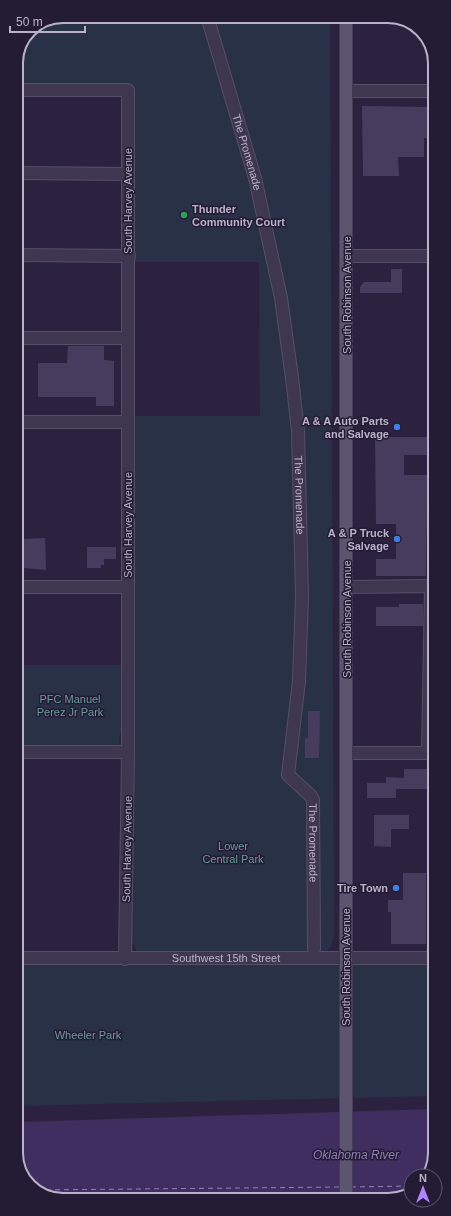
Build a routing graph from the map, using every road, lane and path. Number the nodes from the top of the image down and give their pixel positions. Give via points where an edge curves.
1 (209, 23) edge
2 (346, 23) edge
3 (23, 90) edge
4 (347, 91) junction
5 (428, 91) edge
6 (23, 173) edge
7 (128, 174) junction
8 (23, 255) edge
9 (129, 256) junction
10 (347, 256) junction
11 (428, 256) edge
12 (23, 338) edge
13 (128, 338) junction
14 (23, 422) edge
15 (128, 422) junction
16 (428, 586) edge
17 (23, 587) edge
18 (128, 587) junction
19 (347, 587) junction
20 (23, 752) edge
21 (128, 752) junction
22 (347, 753) junction
23 (428, 753) edge
24 (314, 949) dead end
25 (23, 958) edge
26 (346, 958) junction
27 (428, 958) edge
28 (125, 959) junction
29 (346, 1193) edge

1 - 24 street, The Promenade via 257,185 281,298 292,378 298,431 302,596 298,688 288,775 312,796 313,800
2 - 4 main road, South Robinson Avenue
3 - 7 street, South Harvey Avenue via 128,90
4 - 5 street
4 - 10 main road, South Robinson Avenue
6 - 7 street
7 - 9 street, South Harvey Avenue
8 - 9 street
9 - 13 street, South Harvey Avenue
10 - 11 street
10 - 19 main road, South Robinson Avenue
12 - 13 street
13 - 15 street, South Harvey Avenue
14 - 15 street
15 - 18 street, South Harvey Avenue
16 - 19 street
17 - 18 street
18 - 21 street, South Harvey Avenue
19 - 22 main road, South Robinson Avenue
20 - 21 street
21 - 28 street, South Harvey Avenue
22 - 23 street
22 - 26 main road, South Robinson Avenue
25 - 28 street, Southwest 15th Street
26 - 27 street, Southwest 15th Street
26 - 28 street, Southwest 15th Street
26 - 29 main road, South Robinson Avenue

